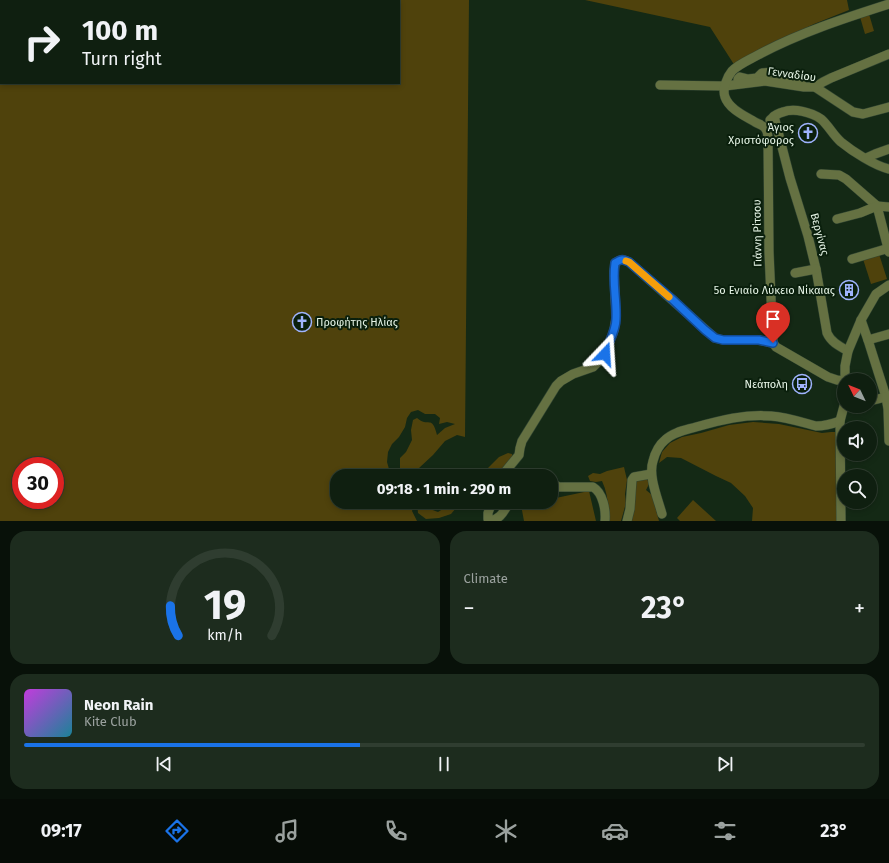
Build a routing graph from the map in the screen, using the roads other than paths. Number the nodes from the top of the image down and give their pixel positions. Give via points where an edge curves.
1 (889, 4) edge
2 (889, 54) edge
3 (802, 80) dead end
4 (738, 84) junction
5 (660, 85) dead end
6 (725, 86) junction
7 (815, 87) junction
8 (889, 107) edge
9 (774, 116) junction
10 (762, 126) junction
11 (889, 149) edge
12 (866, 158) junction
13 (889, 169) edge
14 (821, 174) dead end
15 (877, 206) junction
16 (889, 207) edge
17 (836, 219) dead end
18 (889, 249) edge
19 (852, 259) dead end
20 (816, 269) junction
21 (795, 273) dead end
22 (889, 285) edge
23 (861, 320) junction
24 (889, 334) edge
25 (868, 340) junction
26 (773, 343) junction
27 (848, 351) junction
28 (844, 373) edge
29 (837, 379) edge
30 (887, 397) edge
31 (877, 399) edge
32 (843, 413) edge
33 (840, 421) edge
34 (837, 422) edge
35 (889, 442) edge
36 (840, 461) edge
37 (507, 469) edge
38 (651, 474) junction
39 (558, 486) edge
40 (489, 509) edge
41 (504, 509) edge
42 (662, 514) dead end
43 (605, 521) edge
44 (627, 521) edge
45 (841, 521) edge

1 - 6 street via 771,48 739,66 728,76
2 - 7 street
3 - 4 street via 773,72 762,73 757,78 740,77
4 - 6 street, Γενναδίου
4 - 7 street, Γενναδίου via 765,81
5 - 6 street, Γενναδίου
6 - 10 street via 728,104
7 - 8 street, Γενναδίου via 858,114
9 - 10 street
9 - 12 street via 787,110 813,115 825,123 842,143
9 - 20 street, Βεργίνας
10 - 26 street, Γιάννη Ρίτσου via 767,131 768,140
11 - 12 street
12 - 13 street
14 - 15 street via 846,178
15 - 16 street
15 - 17 street
15 - 18 street
18 - 19 street
20 - 21 street
20 - 27 street, Βεργίνας via 826,333 833,342
22 - 23 street via 876,294
23 - 25 street
23 - 27 street
24 - 25 street
25 - 30 street
26 - 29 street via 781,350
26 - 37 street via 715,338 629,262 620,260 615,263 614,272 616,324 605,354 593,367 573,374 556,386 522,441 519,455
27 - 28 street
30 - 31 street
30 - 35 street
32 - 33 street
34 - 38 street via 816,426 778,416 725,419 677,433 665,440 652,462
36 - 45 street
38 - 42 street
38 - 44 street via 634,477 632,480
39 - 43 street via 593,486 601,497
40 - 41 street via 488,519 491,521 501,516

